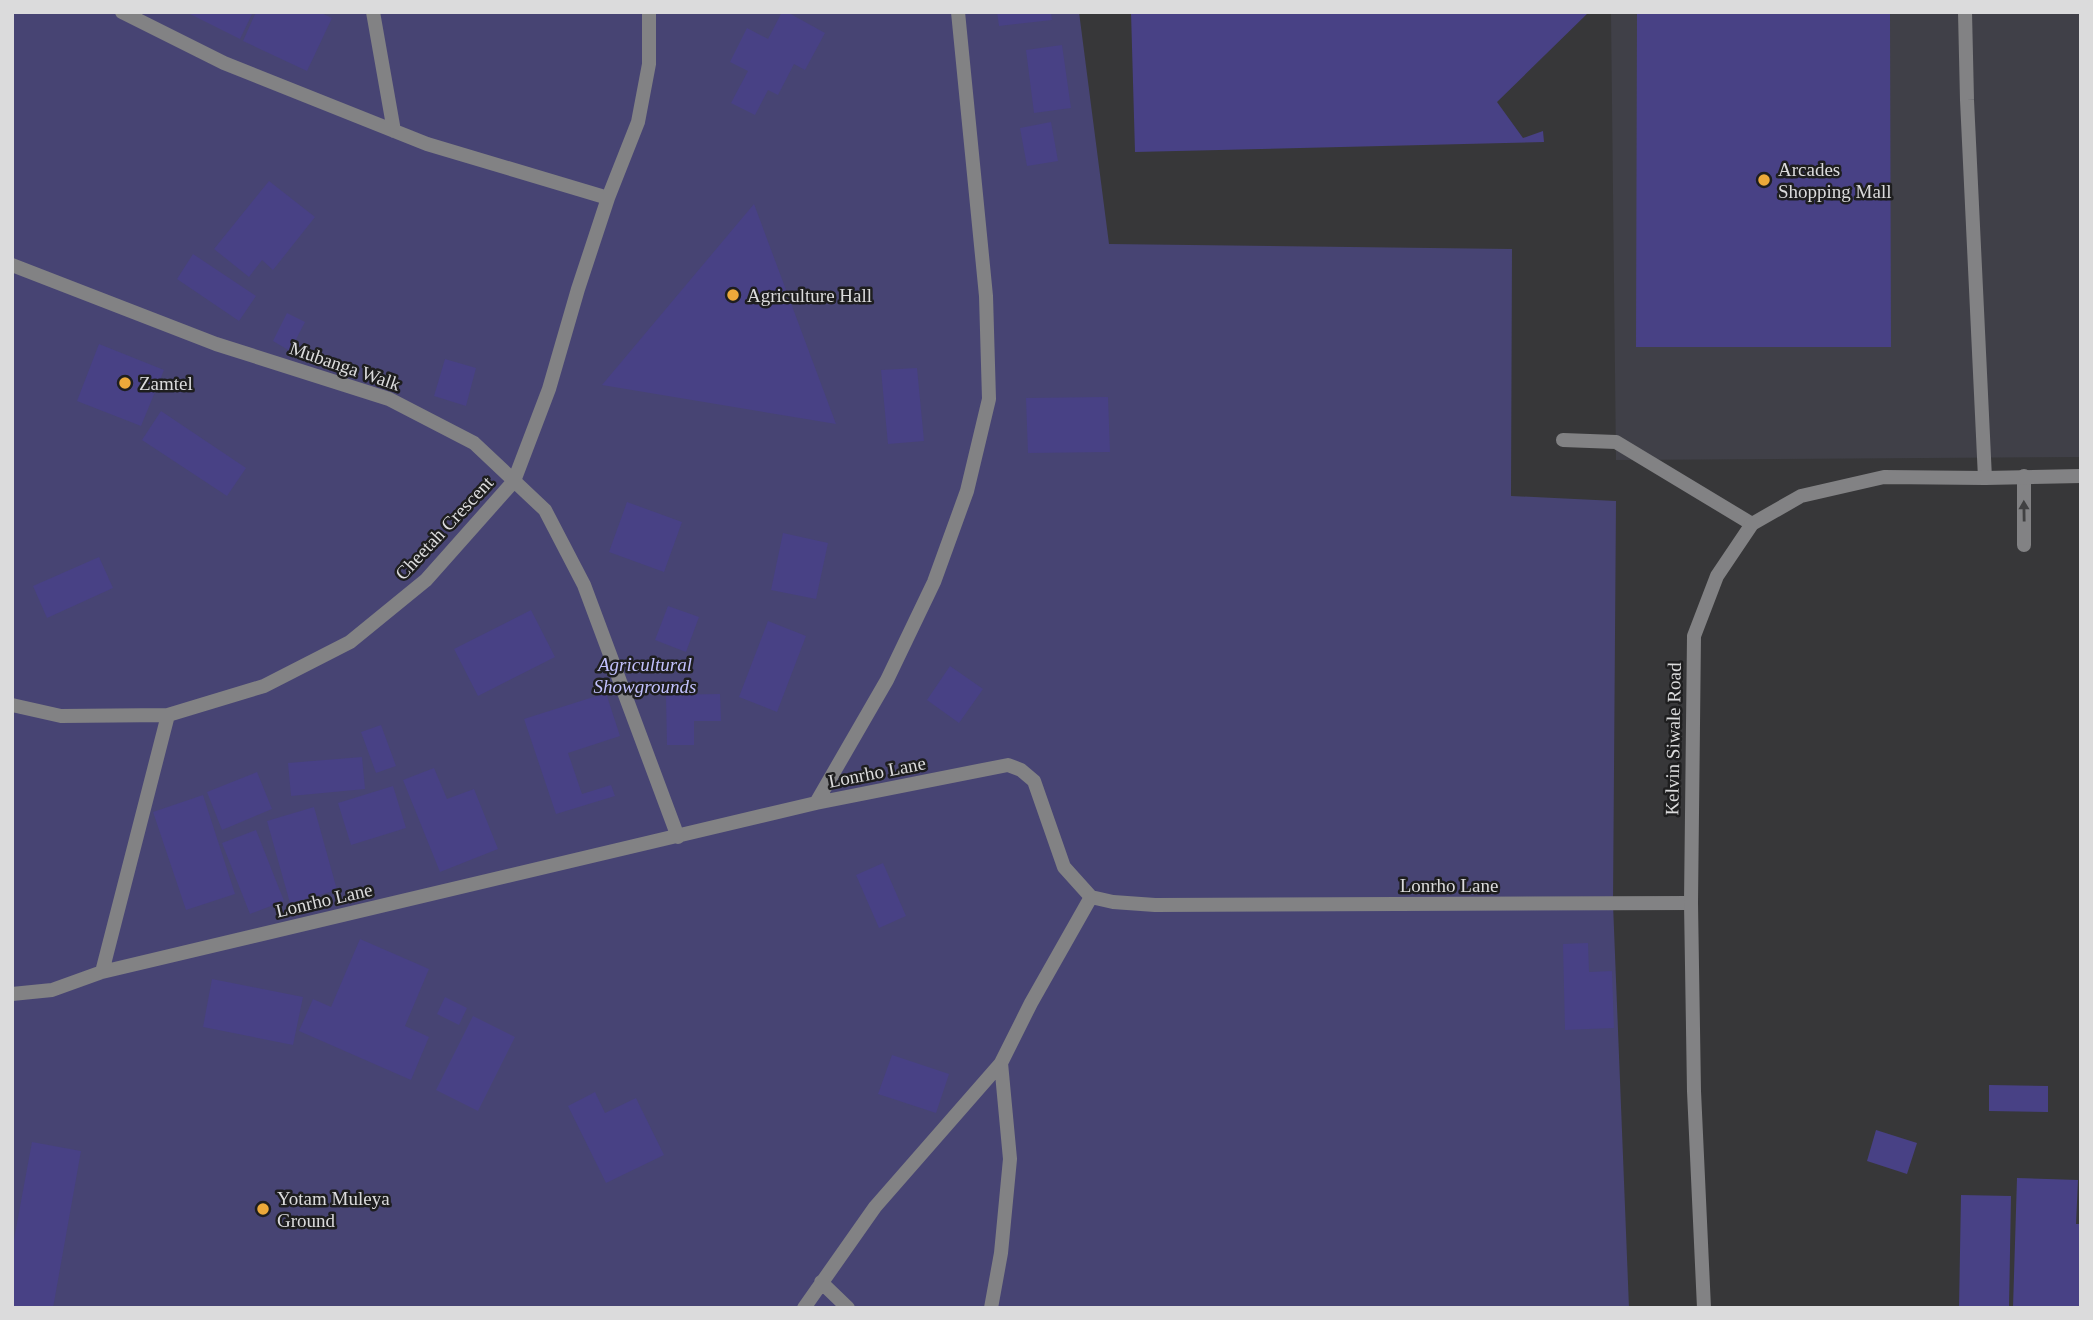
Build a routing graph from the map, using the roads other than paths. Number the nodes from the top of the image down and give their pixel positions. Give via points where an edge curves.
1 (122, 12) edge
2 (373, 12) edge
3 (649, 12) edge
4 (958, 12) edge
5 (1965, 12) edge
6 (394, 131) junction
7 (608, 198) junction
8 (12, 265) edge
9 (1563, 440) dead end
10 (2024, 476) junction
11 (2081, 476) edge
12 (1985, 478) junction
13 (514, 481) junction
14 (1752, 524) junction
15 (2024, 545) dead end
16 (12, 705) edge
17 (168, 715) junction
18 (816, 803) junction
19 (678, 837) junction
20 (1090, 897) junction
21 (1691, 903) junction
22 (102, 972) junction
23 (12, 994) edge
24 (1001, 1063) junction
25 (821, 1282) junction
26 (804, 1308) edge
27 (848, 1308) edge
28 (991, 1308) edge
29 (1704, 1308) edge

1 - 6 street via 224,64
2 - 6 street
3 - 7 street via 649,64 638,122
4 - 18 street via 986,296 989,399 967,491 934,582 887,680
5 - 12 street
6 - 7 street
7 - 13 street via 549,389
8 - 13 street, Mubanga Walk via 216,344 389,399 474,443
9 - 14 street via 1616,442
10 - 11 street, Kelvin Siwale Road
10 - 12 street, Kelvin Siwale Road
15 -> 10 street
12 - 14 street, Kelvin Siwale Road via 1884,477 1801,496
13 - 17 street, Cheetah Crescent via 426,580 350,642 264,686
13 - 19 street, Mubanga Walk via 545,510 584,585
14 - 21 street, Kelvin Siwale Road via 1717,576 1694,636
16 - 17 street, Cheetah Crescent via 61,716
17 - 22 street
18 - 19 street, Lonrho Lane
18 - 20 street, Lonrho Lane via 1014,767 1034,781 1065,867
19 - 22 street, Lonrho Lane
20 - 21 street, Lonrho Lane via 1155,905
20 - 24 street
21 - 29 street, Kelvin Siwale Road
22 - 23 street, Lonrho Lane via 52,990
24 - 25 street via 876,1207
24 - 28 street via 1010,1158
25 - 26 street
25 - 27 street

